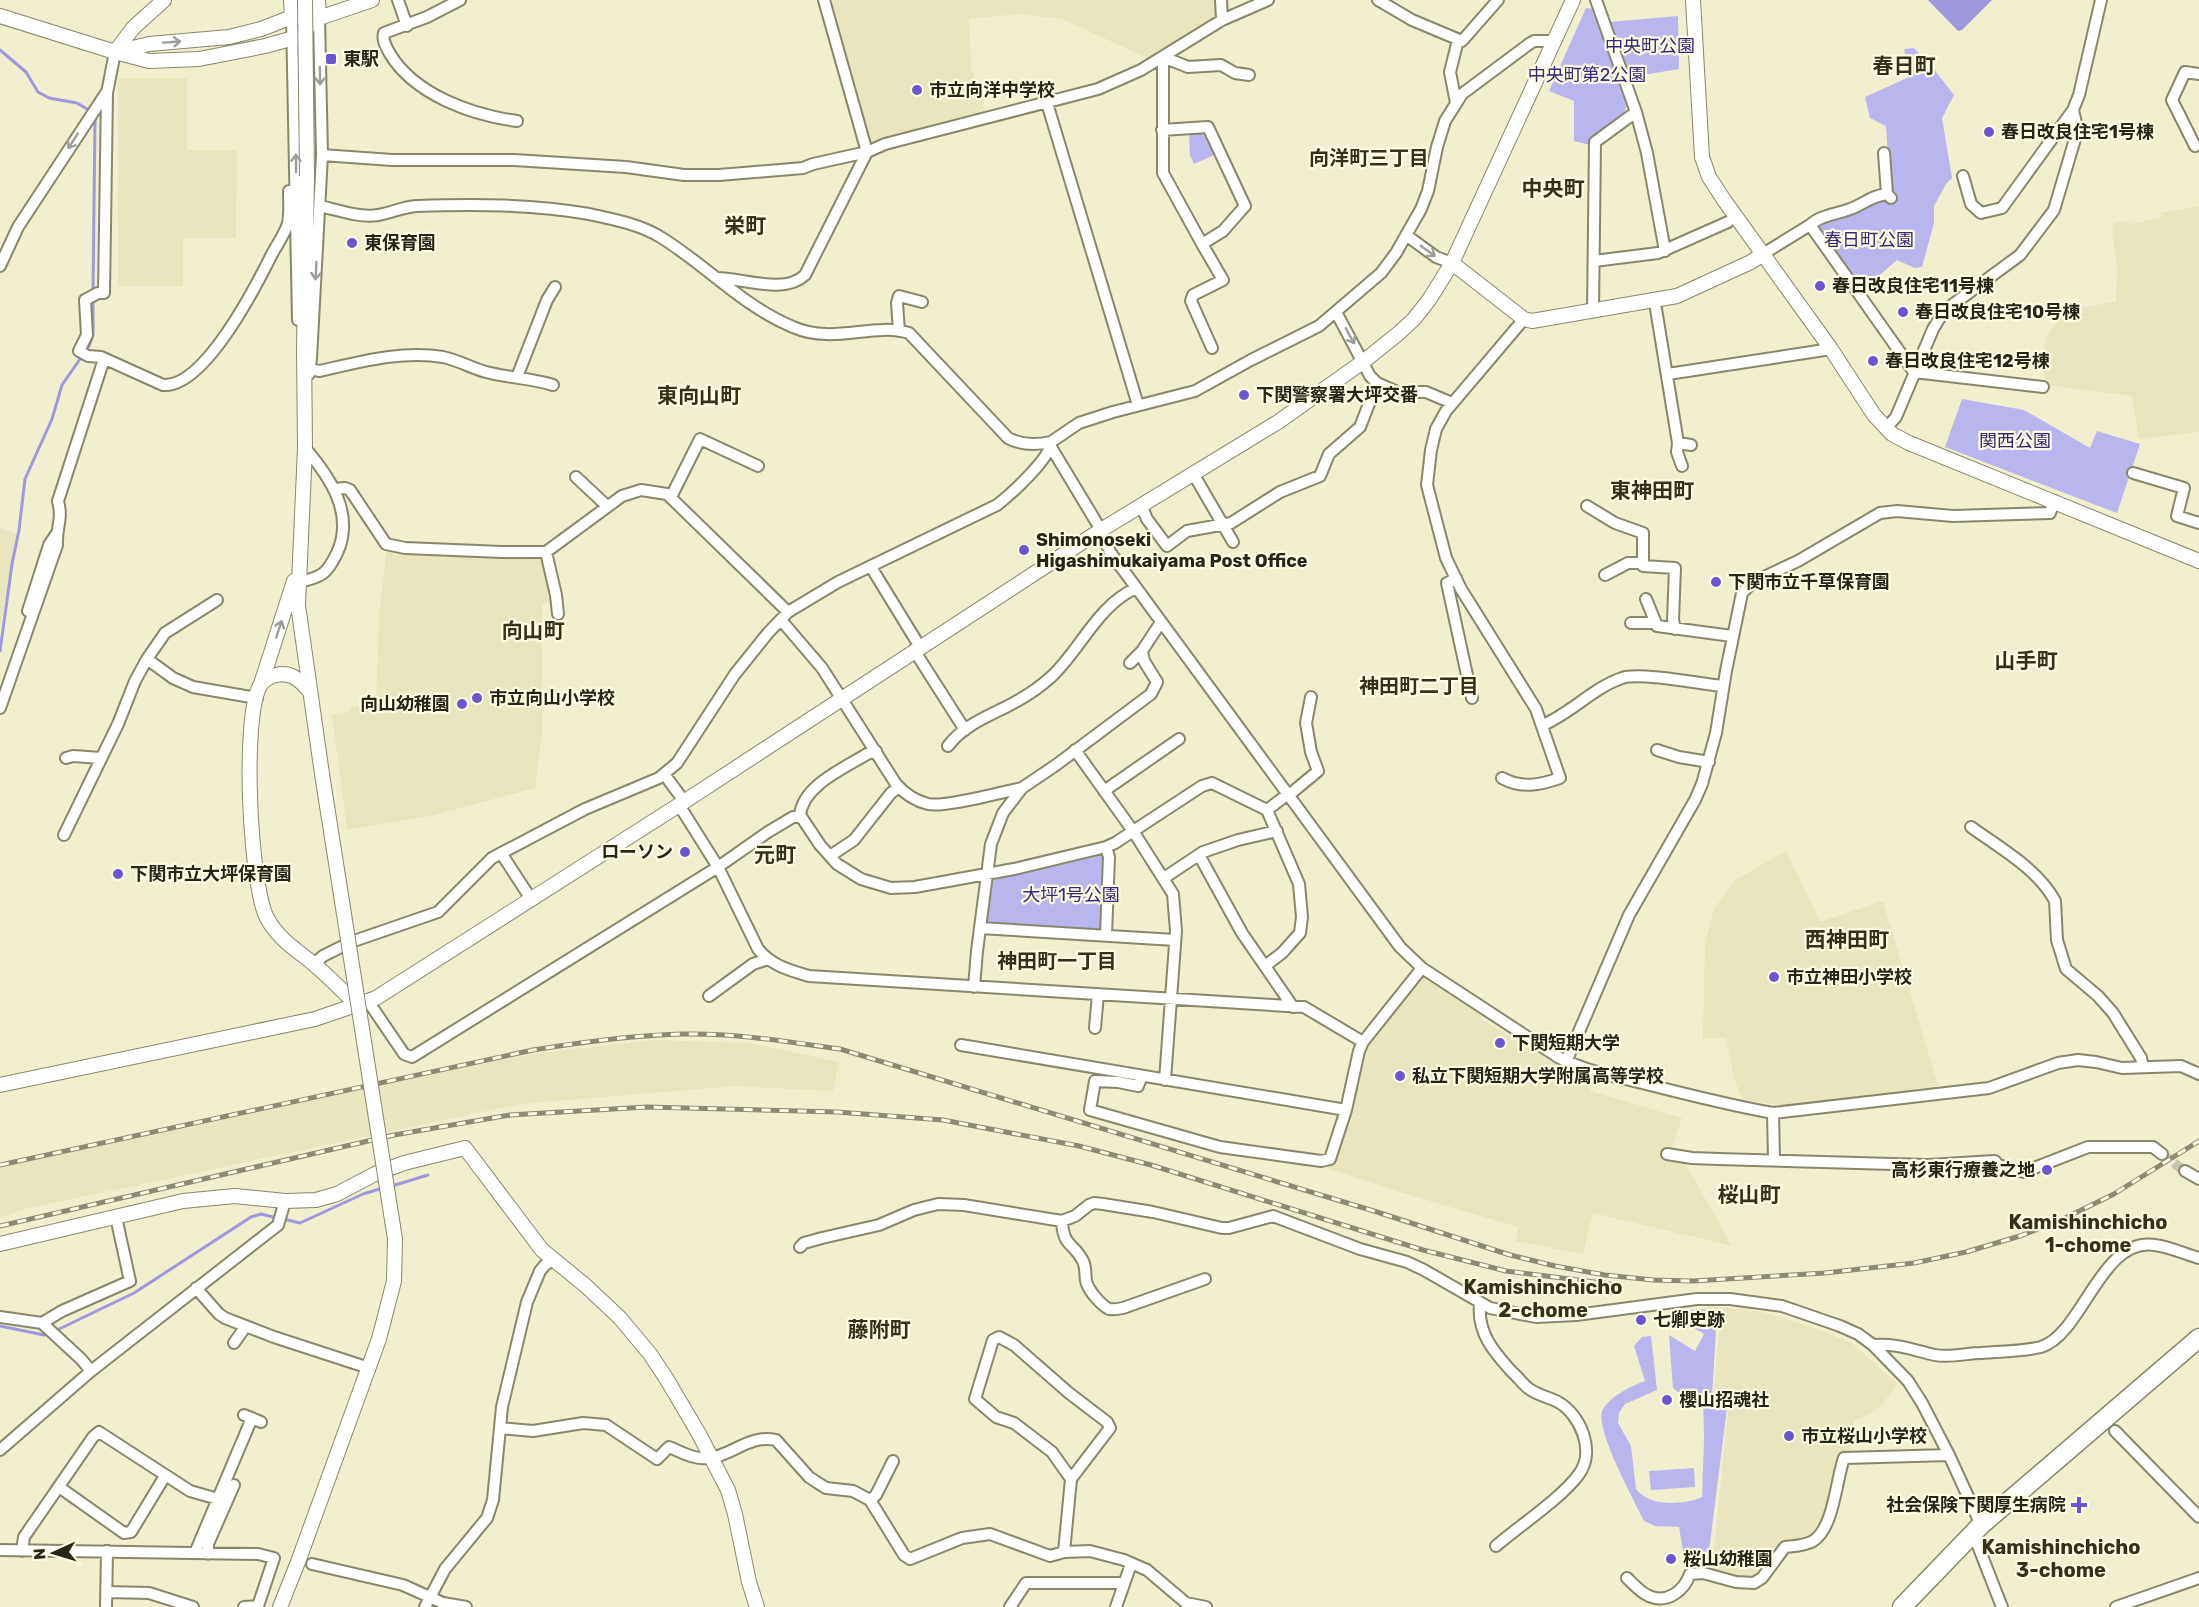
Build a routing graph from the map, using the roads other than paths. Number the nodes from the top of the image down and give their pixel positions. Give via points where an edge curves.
1 (164, 0) edge
2 (291, 0) edge
3 (305, 0) edge
4 (318, 0) edge
5 (372, 0) edge
6 (398, 0) edge
7 (460, 0) edge
8 (824, 0) edge
9 (1221, 0) edge
10 (1268, 0) edge
11 (1378, 0) edge
12 (1498, 0) edge
13 (1573, 0) edge
14 (1596, 0) edge
15 (1693, 0) edge
16 (2101, 0) edge
17 (0, 16) edge
18 (292, 17) junction
19 (319, 18) junction
20 (1222, 20) junction
21 (405, 22) junction
22 (294, 38) junction
23 (1458, 39) junction
24 (1555, 41) junction
25 (115, 52) junction
26 (1163, 57) junction
27 (2199, 74) edge
28 (1249, 75) dead end
29 (107, 93) junction
30 (1047, 102) junction
31 (1456, 103) junction
32 (2073, 110) junction
33 (1636, 112) junction
34 (517, 121) dead end
35 (1162, 130) junction
36 (2195, 146) dead end
37 (867, 152) junction
38 (1884, 153) dead end
39 (322, 155) junction
40 (1963, 176) dead end
41 (297, 191) junction
42 (320, 206) junction
43 (1728, 222) dead end
44 (1810, 225) junction
45 (1406, 235) junction
46 (1202, 244) junction
47 (1665, 251) junction
48 (1762, 254) junction
49 (1594, 261) junction
50 (1452, 263) junction
51 (0, 266) edge
52 (716, 278) junction
53 (555, 287) dead end
54 (922, 302) dead end
55 (1656, 309) dead end
56 (1593, 311) junction
57 (1336, 312) junction
58 (1524, 319) junction
59 (899, 331) junction
60 (1212, 348) dead end
61 (1831, 349) junction
62 (104, 359) junction
63 (1364, 361) junction
64 (309, 369) junction
65 (1914, 372) junction
66 (1668, 374) junction
67 (517, 377) junction
68 (1377, 383) junction
69 (553, 385) dead end
70 (2043, 387) dead end
71 (1452, 403) junction
72 (1138, 405) junction
73 (305, 410) junction
74 (1886, 428) junction
75 (1678, 442) junction
76 (1051, 444) junction
77 (1691, 445) dead end
78 (305, 448) junction
79 (758, 466) dead end
80 (1682, 466) dead end
81 (2133, 472) dead end
82 (1194, 475) junction
83 (576, 477) dead end
84 (334, 489) junction
85 (671, 497) junction
86 (2054, 501) junction
87 (607, 506) junction
88 (1141, 506) junction
89 (1587, 506) dead end
90 (2199, 523) edge
91 (1223, 524) junction
92 (1101, 530) junction
93 (1233, 542) dead end
94 (546, 552) junction
95 (300, 561) junction
96 (2199, 561) edge
97 (1643, 563) junction
98 (871, 567) junction
99 (1605, 575) dead end
100 (1456, 578) junction
101 (299, 582) junction
102 (1136, 588) junction
103 (1646, 599) dead end
104 (217, 600) dead end
105 (558, 614) dead end
106 (784, 616) junction
107 (1161, 622) junction
108 (1656, 622) junction
109 (1631, 623) dead end
110 (1675, 629) junction
111 (1732, 636) junction
112 (917, 649) junction
113 (1142, 651) junction
114 (147, 659) junction
115 (1130, 663) dead end
116 (261, 684) junction
117 (1723, 686) junction
118 (310, 692) junction
119 (1311, 697) dead end
120 (257, 698) junction
121 (841, 698) junction
122 (1472, 698) dead end
123 (0, 708) edge
124 (1543, 725) junction
125 (965, 730) junction
126 (1179, 739) dead end
127 (948, 746) dead end
128 (1075, 750) junction
129 (1657, 750) dead end
130 (876, 751) junction
131 (66, 758) dead end
132 (101, 758) junction
133 (1709, 762) junction
134 (664, 774) junction
135 (1502, 778) dead end
136 (899, 787) junction
137 (1022, 788) junction
138 (1104, 791) junction
139 (1288, 795) junction
140 (682, 803) junction
141 (1268, 810) junction
142 (801, 817) junction
143 (1971, 827) dead end
144 (1133, 831) junction
145 (1277, 831) junction
146 (64, 835) dead end
147 (1106, 847) junction
148 (501, 853) junction
149 (1199, 855) junction
150 (830, 856) junction
151 (718, 867) junction
152 (988, 873) junction
153 (1164, 878) junction
154 (531, 899) junction
155 (980, 928) junction
156 (1106, 935) junction
157 (1175, 940) junction
158 (768, 958) junction
159 (314, 964) junction
160 (1265, 966) junction
161 (1422, 968) junction
162 (974, 987) junction
163 (1098, 994) junction
164 (709, 996) dead end
165 (1171, 998) junction
166 (363, 1004) junction
167 (1293, 1007) junction
168 (1095, 1028) dead end
169 (1363, 1042) junction
170 (961, 1045) dead end
171 (1566, 1062) junction
172 (2143, 1067) junction
173 (2199, 1074) edge
174 (1142, 1076) junction
175 (1165, 1080) junction
176 (0, 1085) edge
177 (1346, 1110) junction
178 (1773, 1113) junction
179 (1667, 1154) dead end
180 (2162, 1154) tunnel mouth
181 (1774, 1160) junction
182 (2186, 1171) tunnel mouth
183 (2199, 1179) edge
184 (283, 1206) junction
185 (116, 1217) junction
186 (1062, 1221) junction
187 (0, 1244) edge
188 (800, 1246) dead end
189 (2199, 1258) edge
190 (553, 1260) junction
191 (1204, 1279) dead end
192 (196, 1288) junction
193 (1480, 1304) junction
194 (0, 1317) edge
195 (44, 1325) junction
196 (246, 1326) junction
197 (2199, 1338) edge
198 (234, 1343) dead end
199 (1873, 1345) junction
200 (369, 1368) junction
201 (91, 1371) junction
202 (252, 1418) dead end
203 (501, 1428) junction
204 (2115, 1431) dead end
205 (0, 1450) edge
206 (1949, 1455) junction
207 (712, 1458) junction
208 (893, 1461) dead end
209 (165, 1476) junction
210 (1071, 1479) junction
211 (234, 1485) dead end
212 (59, 1487) junction
213 (218, 1499) junction
214 (870, 1500) junction
215 (2199, 1517) edge
216 (1977, 1529) junction
217 (1496, 1546) dead end
218 (0, 1550) edge
219 (21, 1551) junction
220 (107, 1551) junction
221 (1064, 1552) junction
222 (195, 1553) junction
223 (208, 1554) junction
224 (312, 1564) dead end
225 (1131, 1564) junction
226 (1627, 1578) dead end
227 (2199, 1578) edge
228 (1124, 1583) junction
229 (108, 1592) junction
230 (427, 1603) edge
231 (106, 1607) edge
232 (193, 1607) edge
233 (244, 1607) edge
234 (280, 1607) edge
235 (466, 1607) edge
236 (758, 1607) edge
237 (1010, 1607) edge
238 (1116, 1607) edge
239 (1206, 1607) edge
240 (1902, 1607) edge
241 (2002, 1607) edge
242 (2116, 1607) edge

1 - 25 street via 132,28
2 - 18 street
3 - 73 street, bridge
4 - 19 street
5 - 19 street
6 - 21 street
7 - 21 street
8 - 37 street
9 - 20 street
10 - 20 street
11 - 23 street via 1412,21
12 - 23 street via 1462,41
13 - 24 street
14 - 33 street
15 - 48 street via 1704,167
16 - 32 street
17 - 25 street
18 - 19 street
18 - 22 street
25 -> 18 street via 149,44 229,37
19 - 22 street
19 -> 39 street
20 - 26 street
21 - 34 street via 388,30 383,38 395,61 410,77 459,105
22 - 25 street via 199,59 149,61
41 -> 22 street
23 - 31 street via 1450,72
24 - 31 street via 1529,44 1462,94
24 - 50 street
25 - 29 street
26 - 28 street via 1188,67 1221,65 1234,73
26 - 30 street via 1114,83
26 - 35 street
27 - 36 street via 2185,72 2172,100
29 -> 51 street via 18,227
29 - 62 street via 104,293 86,300 87,335 79,351
30 - 37 street
30 - 72 street
31 - 45 street via 1445,121 1428,191
32 - 40 street via 2002,208 1981,213 1971,204
32 - 65 street via 2075,139 2054,210 2020,255 1944,311
33 - 47 street
33 - 49 street via 1595,142
35 - 46 street via 1163,172
35 - 46 street via 1208,127 1245,206 1223,231
37 - 39 street via 804,168 696,175 514,160 392,160
37 - 52 street via 800,280 781,285
38 - 44 street via 1889,196 1876,195
39 - 42 street
41 - 62 street via 289,191 288,224 248,300 217,348 180,382 163,385
41 - 73 street via 300,369
42 - 52 street via 366,216 405,207 467,206 588,214 660,236
42 -> 64 street
43 - 47 street
44 - 48 street
44 - 65 street
45 -> 50 street via 1436,257
45 - 57 street via 1381,273
46 - 60 street via 1223,280 1193,295 1191,301
47 - 49 street
48 - 56 street via 1677,296
48 - 61 street
49 - 56 street
50 - 58 street
50 - 63 street via 1413,320
52 - 59 street via 765,313 812,334
53 - 67 street
54 - 59 street via 899,296
55 - 66 street
56 - 58 street
57 -> 63 street
57 - 72 street via 1319,326 1195,391
58 - 71 street
59 - 76 street via 919,341 1008,438 1019,443
61 - 66 street
61 - 74 street
62 - 123 street via 58,501 62,515 57,545
63 - 68 street
63 - 82 street
64 - 67 street via 426,355
64 - 73 street
65 - 70 street
65 - 74 street via 1896,417
66 - 75 street
67 - 69 street
68 - 71 street via 1397,392 1430,393
68 - 91 street via 1360,427 1329,454 1320,476 1280,492 1231,523
71 - 100 street via 1436,429 1427,485 1446,558
72 - 76 street via 1079,423
73 - 78 street
74 - 86 street via 1909,443
75 - 77 street
75 - 80 street
76 - 92 street
76 - 98 street via 1016,490 997,505
78 - 84 street
78 - 95 street
79 - 85 street via 700,439
81 - 90 street via 2184,488 2177,516
82 - 88 street
82 - 91 street
83 - 87 street
84 - 94 street via 350,490 386,544 395,547
84 - 101 street via 343,516 340,545 327,572
85 - 87 street via 641,490
85 - 106 street
86 - 96 street
86 - 111 street via 2050,513 1880,513 1798,561 1753,582 1742,593
87 - 94 street
88 - 91 street via 1167,546 1187,531
88 - 92 street
89 - 97 street via 1643,533
91 - 93 street
92 - 102 street via 1110,552
92 - 112 street
94 - 105 street
95 - 101 street
116 -> 95 street
97 - 99 street via 1628,563
97 - 110 street via 1675,568
98 - 106 street via 818,592
98 - 112 street
100 - 122 street via 1447,583
100 - 124 street
101 - 118 street via 298,605
102 - 107 street
102 - 125 street via 1113,602 1050,677 1016,702
103 - 108 street
104 - 114 street via 165,633
106 - 121 street
106 - 134 street via 735,674 677,763
107 - 113 street
107 - 139 street
108 - 109 street
108 - 110 street via 1657,626
110 - 111 street
111 - 117 street
112 - 121 street
112 - 125 street
113 - 115 street
113 - 128 street via 1157,682 1151,694
114 - 120 street via 193,687
114 - 132 street
116 - 118 street via 271,676 287,674 301,681
116 - 120 street
117 - 124 street via 1641,676 1623,678
117 - 133 street
118 - 200 street, bridge via 395,1239 394,1281 385,1325
119 - 139 street via 1306,723 1318,771
120 - 159 street via 249,760 259,897 277,934
121 - 130 street
121 - 140 street
124 - 135 street via 1560,778 1539,785 1515,785
125 - 127 street
126 - 138 street
128 - 137 street
128 - 138 street
129 - 133 street
130 - 136 street
130 - 142 street via 817,786 801,807
131 - 132 street
132 - 146 street
133 - 171 street via 1695,800 1629,915
134 - 140 street
134 - 148 street via 585,808
136 - 137 street via 917,800 934,805
136 - 150 street via 854,840
137 - 152 street via 1003,813 995,832
138 - 144 street
139 - 141 street
139 - 161 street via 1400,947
140 - 151 street
140 - 154 street
141 - 144 street via 1212,783
141 - 145 street
142 - 150 street
142 - 151 street via 778,826
143 - 172 street via 2011,855 2052,896 2057,940 2066,969 2113,1012
144 - 147 street
144 - 153 street
145 - 149 street
145 - 160 street via 1299,884 1301,928 1282,953
147 - 152 street
147 - 156 street
148 - 154 street
148 - 159 street via 482,866 438,912 351,942
149 - 153 street
149 - 160 street
150 - 152 street via 861,879 891,888
151 - 158 street via 753,939
151 - 166 street via 412,1057 404,1054
152 - 155 street
153 - 157 street via 1173,894
154 - 166 street
155 - 156 street
155 - 162 street
156 - 157 street
157 - 165 street
158 - 162 street via 785,970 809,976
158 - 164 street via 753,964
159 - 166 street
160 - 167 street
161 - 169 street
161 - 171 street
162 - 163 street
163 - 165 street
163 - 168 street
165 - 167 street
165 - 175 street
166 - 176 street via 315,1019
167 - 169 street via 1304,1007
169 - 177 street
170 - 174 street
171 - 178 street
172 - 173 street via 2181,1066
172 - 178 street via 2122,1068 2078,1060 2058,1063 1989,1088
174 - 175 street
174 - 177 street via 1138,1086 1095,1081 1090,1110 1220,1147 1321,1161 1330,1159
175 - 177 street
178 - 181 street
179 - 181 street
180 - 181 street via 2153,1147 2088,1147 2024,1172 1995,1161 1928,1165
182 - 183 street
184 - 185 street via 235,1196 183,1201
184 - 190 street via 337,1194 404,1163 465,1148
184 - 192 street via 278,1225
185 - 187 street
185 - 195 street via 130,1281 62,1311
186 - 188 street via 938,1204
186 - 191 street via 1066,1242 1085,1264 1086,1283 1107,1308 1123,1308
186 - 193 street via 1094,1203 1222,1228 1273,1216 1416,1266
189 - 199 street via 2154,1245 2133,1246 2107,1269 2067,1327 2054,1341 2042,1346 2016,1352 1937,1356 1891,1344
190 - 203 street via 540,1271 527,1302 507,1384
190 - 207 street via 600,1299 650,1354
192 - 196 street via 219,1314
192 - 201 street
193 - 199 street via 1536,1317 1697,1299 1752,1302 1813,1316 1858,1334
193 - 217 street via 1479,1317 1491,1348 1529,1389 1566,1408 1578,1423 1586,1448 1586,1460 1579,1473
194 - 195 street
195 - 201 street
196 - 198 street
196 - 200 street
197 - 216 highway
199 - 206 street via 1908,1381
200 - 234 street
201 - 205 street
202 - 213 street
203 - 207 street via 533,1431 593,1423 606,1425 657,1459 669,1447 692,1456
203 - 230 street via 493,1500 487,1518 445,1569
204 - 215 street
206 - 216 street
206 - 226 street via 1845,1458 1834,1507 1819,1536 1808,1543 1785,1547 1762,1578 1754,1582 1690,1574 1673,1596 1659,1598 1646,1595
207 - 214 street via 742,1444 776,1440 818,1483 826,1488 853,1491
207 - 236 street via 728,1490
208 - 214 street
209 - 212 street via 99,1432
209 - 212 street via 131,1532 124,1533
209 - 213 street via 189,1491
210 - 210 street via 1110,1428 1107,1422 1014,1345 999,1337 993,1340 975,1399 1052,1452
210 - 221 street
211 - 223 street via 208,1544
212 - 219 street via 24,1537
213 - 222 street
214 - 221 street via 910,1559 962,1538 990,1534 1050,1556
216 - 240 highway
216 - 241 street
218 - 219 street
219 - 220 street
220 - 222 street
220 - 229 street
221 - 225 street via 1090,1551
222 - 223 street
223 - 233 street via 258,1554 274,1558 258,1606
224 - 230 street via 403,1585
225 - 228 street
225 - 239 street via 1147,1570 1186,1603
227 - 242 street
228 - 237 street via 1026,1583
228 - 238 street
229 - 231 street
229 - 232 street via 149,1593
230 - 235 street

